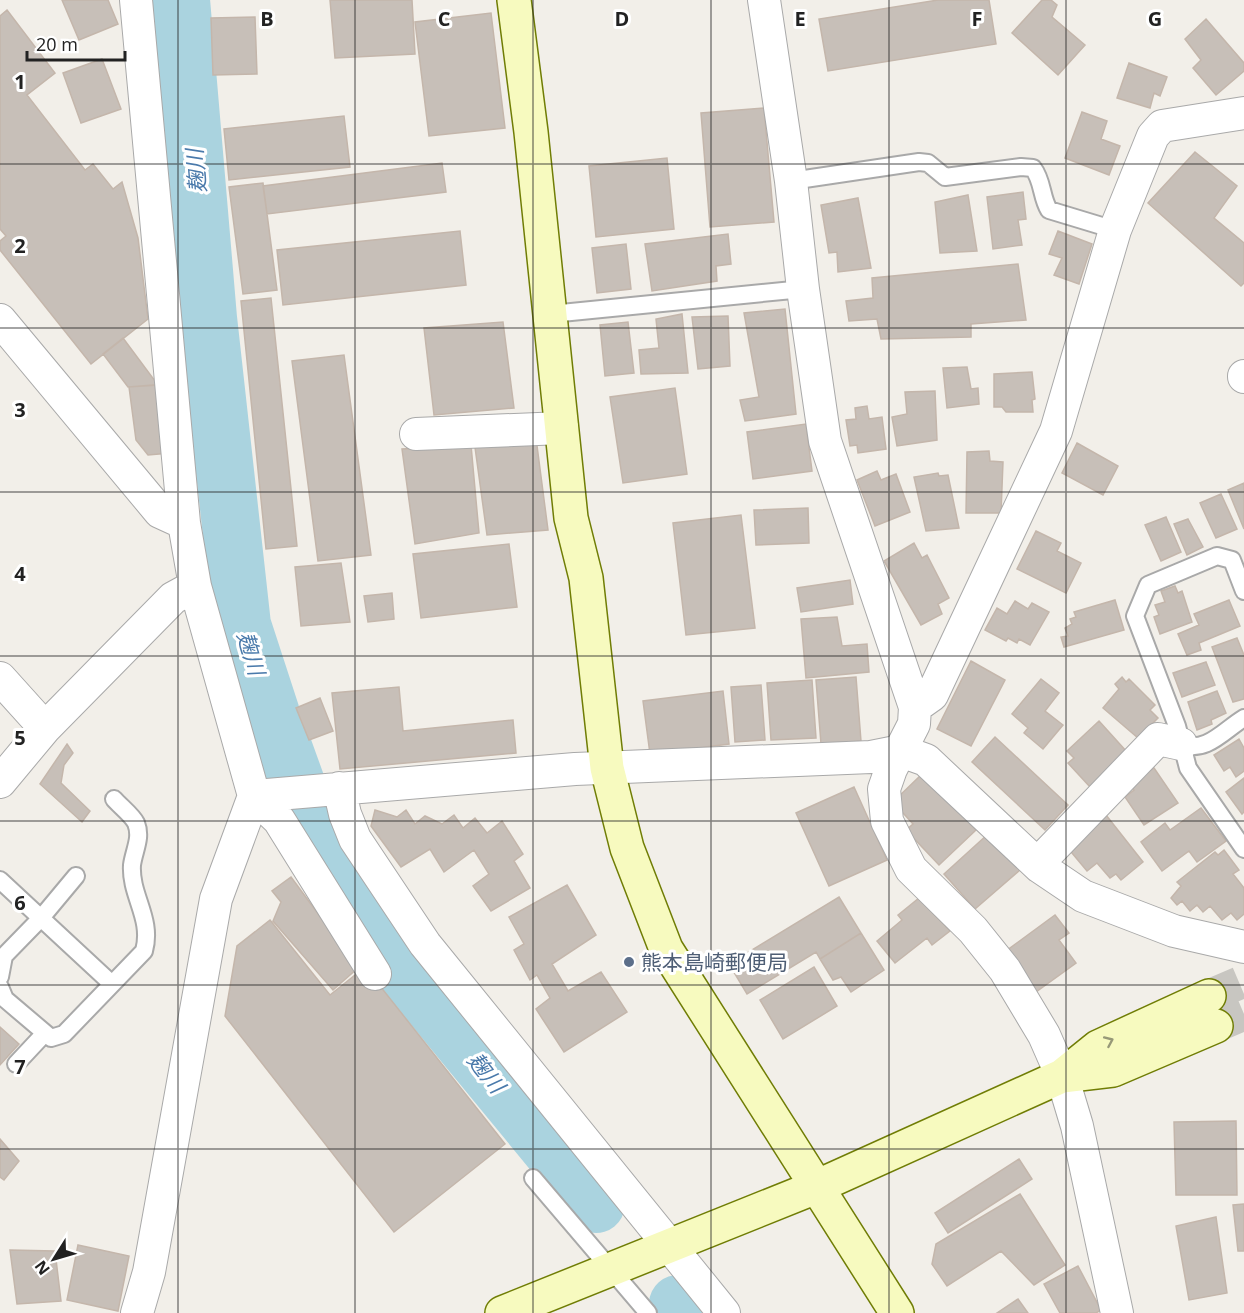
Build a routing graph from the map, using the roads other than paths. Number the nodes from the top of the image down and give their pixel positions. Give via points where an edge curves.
1 (136, 0) edge
2 (514, 0) edge
3 (764, 0) edge
4 (1244, 113) edge
5 (791, 181) junction
6 (1115, 230) junction
7 (803, 289) junction
8 (551, 314) junction
9 (0, 320) edge
10 (562, 428) junction
11 (416, 434) dead end
12 (184, 523) junction
13 (195, 586) junction
14 (1244, 591) edge
15 (0, 678) edge
16 (915, 707) junction
17 (1244, 718) edge
18 (45, 728) junction
19 (1181, 744) junction
20 (901, 751) junction
21 (607, 768) junction
22 (0, 782) edge
23 (330, 789) junction
24 (265, 796) junction
25 (114, 799) dead end
26 (1244, 849) edge
27 (1040, 867) junction
28 (76, 876) dead end
29 (0, 880) edge
30 (41, 918) junction
31 (1244, 947) edge
32 (375, 974) dead end
33 (0, 977) edge
34 (112, 984) junction
35 (0, 987) edge
36 (1213, 1011) tunnel mouth
37 (45, 1033) junction
38 (16, 1064) dead end
39 (1062, 1076) junction
40 (534, 1178) dead end
41 (816, 1187) junction
42 (670, 1245) junction
43 (611, 1269) junction
44 (137, 1313) edge
45 (502, 1313) edge
46 (648, 1313) edge
47 (724, 1313) edge
48 (897, 1313) edge
49 (1117, 1313) edge

1 - 12 street
2 - 8 street
3 - 5 street
4 - 6 street via 1162,126 1153,136
5 - 6 lane via 919,162 928,163 945,177 1033,168 1049,210
5 - 7 street
6 - 16 street via 1056,431 932,695
7 - 8 lane
7 - 16 street via 825,441
8 - 10 street
9 - 12 street via 160,512
10 - 11 street
10 - 21 street via 571,518 586,578
12 - 13 street
13 - 18 street via 173,598
13 - 24 street
14 - 19 lane via 1232,560 1217,556 1148,585 1135,616
15 - 18 street
16 - 20 street via 914,724
17 - 19 lane via 1202,748
18 - 22 street
19 - 26 lane via 1188,768
19 - 27 street via 1158,739 1047,854
20 - 21 street via 871,757
20 - 27 street via 926,760
20 - 39 street via 884,789 887,820 912,869 974,930 1005,970 1044,1035
21 - 23 street
21 - 41 street via 627,848 666,949
23 - 24 street
23 - 42 street via 355,838 425,944
24 - 32 street
24 - 44 street via 216,899 149,1272
25 - 34 lane via 136,822 138,841 132,865 148,935 144,951
27 - 31 street via 1083,896 1174,931
28 - 30 lane
29 - 30 lane
30 - 33 lane via 4,956
30 - 34 lane
34 - 37 lane via 64,1034 51,1038
35 - 37 lane via 5,999
36 - 39 street via 1098,1047
37 - 38 lane
39 - 41 street
39 - 49 street via 1077,1126
40 - 43 lane
41 - 42 street
41 - 48 street
42 - 43 street
42 - 47 street
43 - 45 street
43 - 46 lane

